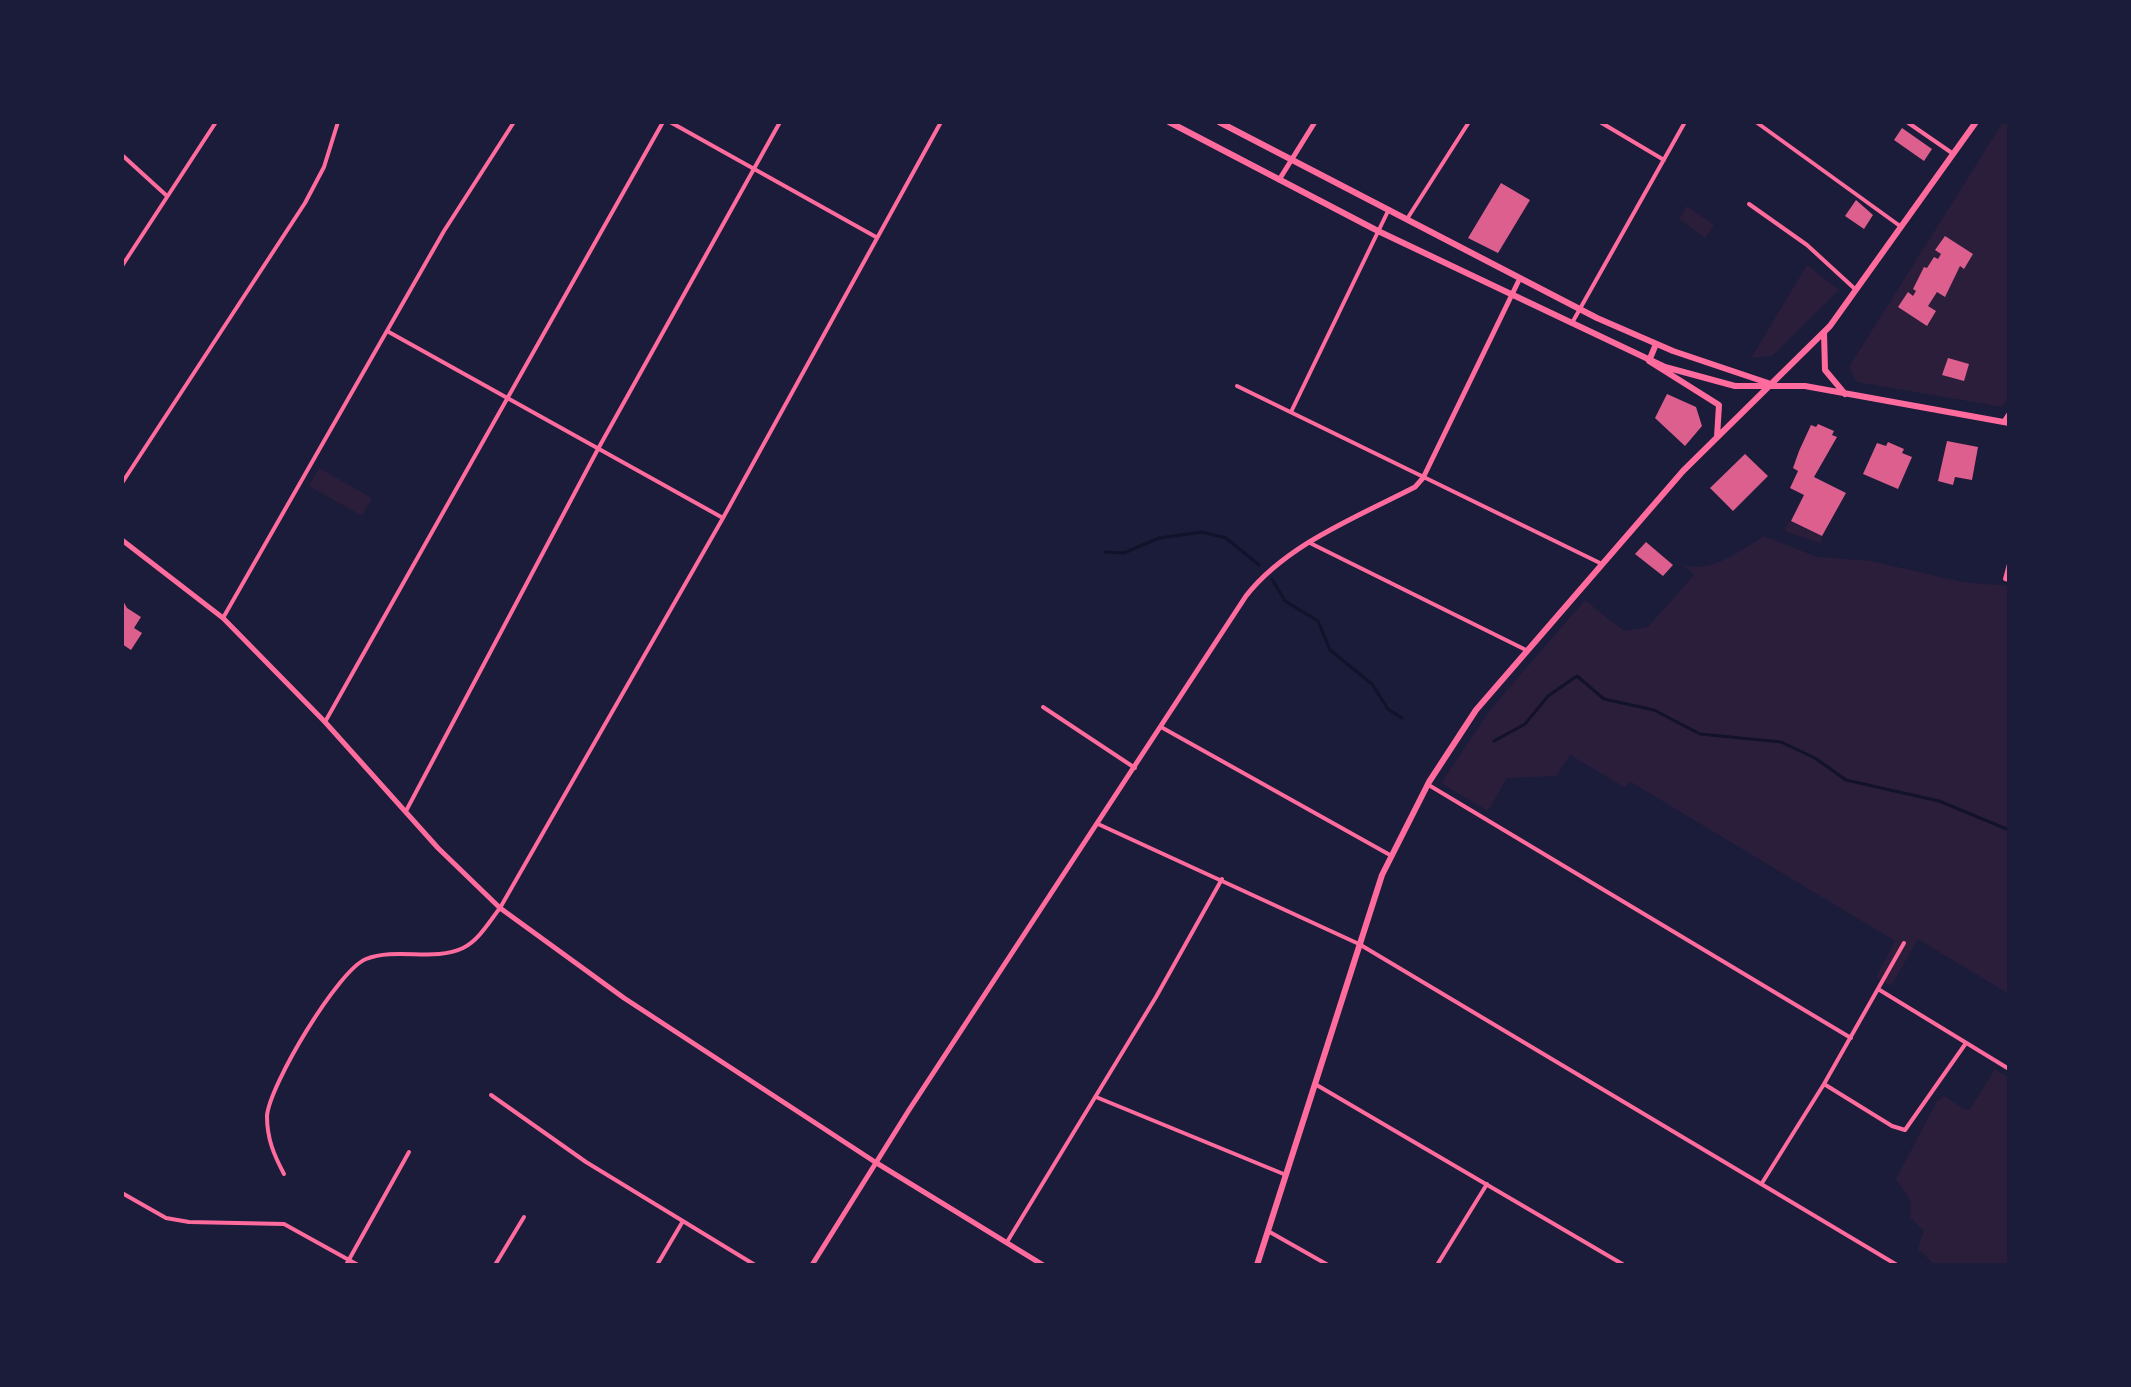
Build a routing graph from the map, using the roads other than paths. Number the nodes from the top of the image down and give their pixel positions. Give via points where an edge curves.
1 (216, 122) edge
2 (338, 122) edge
3 (514, 122) edge
4 (663, 122) edge
5 (670, 122) edge
6 (780, 122) edge
7 (941, 122) edge
8 (1169, 122) edge
9 (1219, 122) edge
10 (1315, 122) edge
11 (1469, 122) edge
12 (1600, 122) edge
13 (1685, 122) edge
14 (1756, 122) edge
15 (1907, 122) edge
16 (1976, 122) edge
17 (122, 155) edge
18 (1954, 155) junction
19 (1291, 159) junction
20 (1664, 160) junction
21 (754, 167) junction
22 (1278, 181) junction
23 (167, 196) junction
24 (1749, 204) dead end
25 (1389, 209) junction
26 (1407, 219) junction
27 (1902, 228) junction
28 (1378, 231) junction
29 (876, 237) junction
30 (122, 266) edge
31 (1520, 278) junction
32 (1856, 291) junction
33 (1511, 296) junction
34 (1579, 309) junction
35 (1571, 325) junction
36 (387, 331) junction
37 (1824, 332) junction
38 (1656, 344) junction
39 (1649, 361) junction
40 (1772, 384) junction
41 (1237, 386) dead end
42 (1845, 394) junction
43 (509, 398) junction
44 (1291, 412) junction
45 (2009, 413) edge
46 (2006, 422) edge
47 (1717, 437) junction
48 (598, 449) junction
49 (1423, 478) junction
50 (122, 483) edge
51 (723, 518) junction
52 (122, 540) edge
53 (1310, 543) junction
54 (1602, 564) junction
55 (2009, 564) edge
56 (2007, 580) edge
57 (223, 618) junction
58 (1526, 650) junction
59 (1043, 707) dead end
60 (325, 722) junction
61 (1161, 727) junction
62 (1135, 768) junction
63 (1427, 784) junction
64 (406, 811) junction
65 (1098, 824) junction
66 (1390, 855) junction
67 (1222, 879) junction
68 (500, 908) junction
69 (1904, 943) dead end
70 (1359, 944) junction
71 (1878, 989) junction
72 (1851, 1038) junction
73 (1966, 1043) junction
74 (2009, 1069) edge
75 (1315, 1084) junction
76 (1824, 1084) junction
77 (491, 1095) dead end
78 (1096, 1097) junction
79 (409, 1152) dead end
80 (875, 1162) junction
81 (284, 1174) dead end
82 (1286, 1175) junction
83 (1762, 1183) junction
84 (1487, 1184) junction
85 (122, 1193) edge
86 (524, 1217) dead end
87 (683, 1221) junction
88 (1268, 1231) junction
89 (1007, 1242) junction
90 (348, 1262) edge
91 (358, 1265) edge
92 (495, 1265) edge
93 (657, 1265) edge
94 (755, 1265) edge
95 (812, 1265) edge
96 (1043, 1265) edge
97 (1257, 1265) edge
98 (1328, 1265) edge
99 (1437, 1265) edge
100 (1624, 1265) edge
101 (1897, 1265) edge

1 - 23 street
2 - 50 street via 324,167 305,203
3 - 36 street
4 - 43 street
5 - 21 street
6 - 21 street
7 - 29 street
8 - 22 main road
9 - 19 main road
10 - 19 street
11 - 26 street
12 - 20 street
13 - 20 street
14 - 27 street
15 - 18 street
16 - 18 main road
17 - 23 street
18 - 27 main road
19 - 22 street
19 - 25 main road
20 - 34 street
21 - 29 street
21 - 48 street
22 - 28 main road
23 - 30 street
24 - 32 street via 1807,245
25 - 26 main road
25 - 28 street
26 - 31 main road
27 - 32 main road
28 - 33 main road
28 - 44 street
29 - 51 street
31 - 33 street
31 - 34 main road
32 - 37 main road
33 - 35 main road
33 - 49 street
34 - 35 street
34 - 38 main road
35 - 39 main road
36 - 43 street
36 - 57 street
37 - 40 main road
37 - 42 main road via 1825,370
38 - 39 main road
38 - 40 main road
39 - 40 main road via 1735,386
39 - 47 main road via 1716,402 1721,413
40 - 42 main road
40 - 47 main road
41 - 44 street
42 - 46 main road
43 - 48 street
43 - 60 street
44 - 49 street
45 - 46 street
47 - 54 main road
48 - 51 street
48 - 64 street
49 - 53 street
49 - 54 street
51 - 68 street
52 - 57 street
53 - 58 street
53 - 61 street via 1264,574
54 - 58 main road
55 - 56 street
57 - 60 street
58 - 63 main road via 1470,718
59 - 62 street
60 - 64 street
61 - 62 street
61 - 66 street
62 - 65 street
63 - 66 main road
63 - 72 street
64 - 68 street
65 - 67 street
65 - 80 street
66 - 70 main road
67 - 70 street
67 - 78 street
68 - 80 street via 601,983
68 - 81 street via 464,948 363,959 339,983 274,1088 267,1114 269,1144
69 - 71 street
70 - 75 main road
70 - 83 street
71 - 72 street
71 - 73 street
72 - 76 street
73 - 74 street
73 - 76 street via 1905,1130
75 - 82 main road
75 - 84 street
76 - 83 street
77 - 87 street
78 - 82 street
78 - 89 street
79 - 90 street
80 - 89 street
80 - 95 street
82 - 88 main road
83 - 101 street
84 - 99 street
84 - 100 street
85 - 90 street via 166,1218 284,1224
86 - 92 street
87 - 93 street
87 - 94 street
88 - 97 main road
88 - 98 street
89 - 96 street
90 - 91 street

